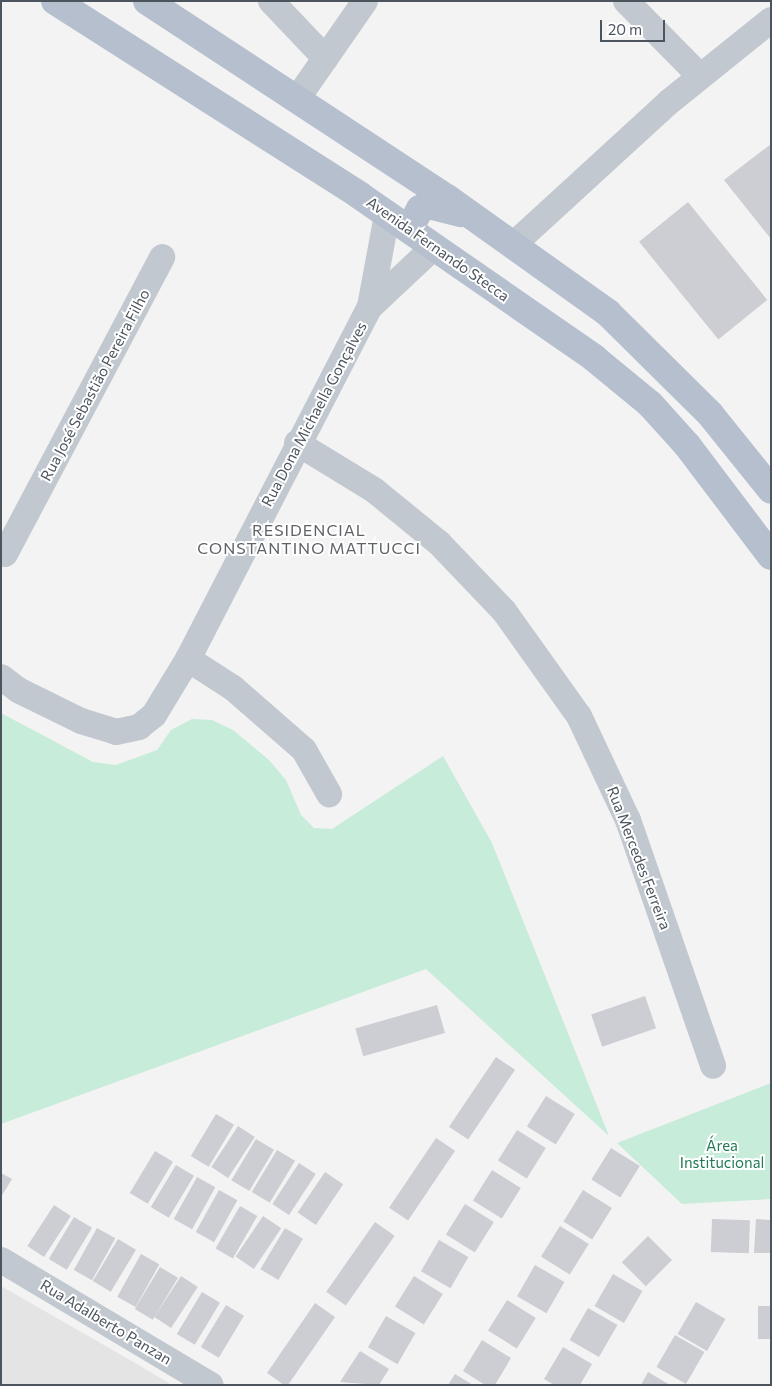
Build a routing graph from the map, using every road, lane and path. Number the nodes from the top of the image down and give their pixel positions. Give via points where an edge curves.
1 (55, 1) edge
2 (147, 1) edge
3 (271, 1) edge
4 (365, 1) edge
5 (626, 1) edge
6 (771, 20) edge
7 (325, 58) junction
8 (699, 76) junction
9 (297, 99) junction
10 (477, 219) junction
11 (398, 222) junction
12 (514, 245) junction
13 (434, 247) junction
14 (162, 258) dead end
15 (370, 306) junction
16 (297, 443) junction
17 (771, 490) edge
18 (2, 550) edge
19 (771, 556) edge
20 (188, 659) junction
21 (1, 677) edge
22 (329, 794) dead end
23 (713, 1066) dead end
24 (1, 1260) edge
25 (210, 1385) edge

1 - 11 main road, Avenida Fernando Stecca
2 - 9 main road
3 - 7 street
4 - 7 street
5 - 8 street
6 - 8 street
7 - 9 street
8 - 12 street
9 - 10 main road
10 - 11 main road via 428,205
10 - 12 main road
11 - 13 main road, Avenida Fernando Stecca
11 - 15 street, Rua Dona Michaella Gonçalves
12 - 17 main road via 608,313 710,414
13 - 15 street, Rua Dona Michaella Gonçalves
13 - 19 main road, Avenida Fernando Stecca via 594,358 650,404 687,445
14 - 18 street, Rua José Sebastião Pereira Filho via 28,513
15 - 16 street, Rua Dona Michaella Gonçalves
16 - 20 street, Rua Dona Michaella Gonçalves
16 - 23 street, Rua Mercedes Ferreira via 374,490 440,543 504,611 580,716 628,820
20 - 21 street, Rua Dona Michaella Gonçalves via 154,715 138,727 116,732 81,721 18,690
20 - 22 street via 233,688 304,750
24 - 25 street, Rua Adalberto Panzan

